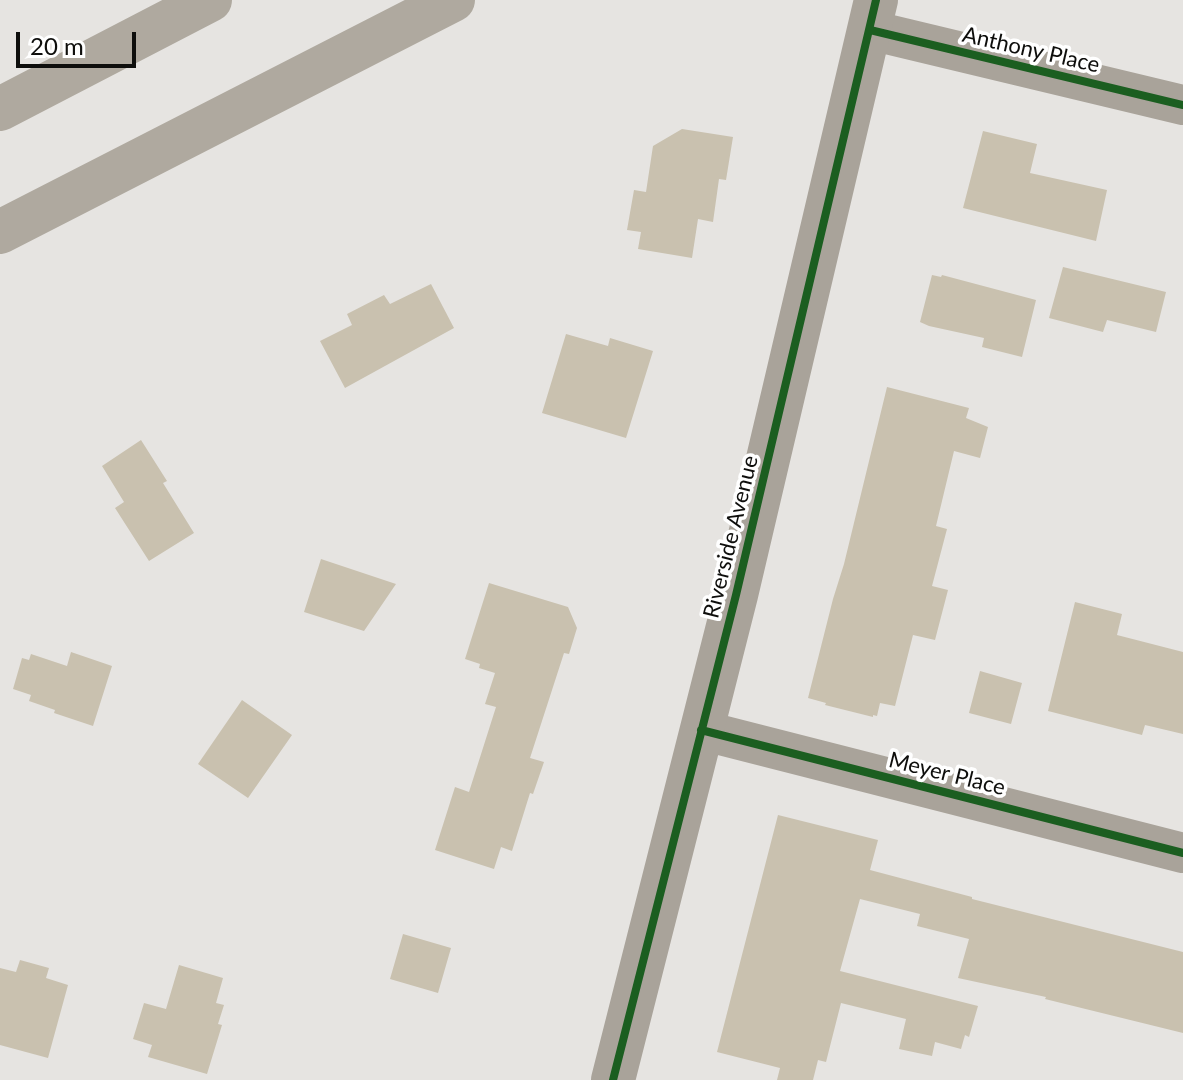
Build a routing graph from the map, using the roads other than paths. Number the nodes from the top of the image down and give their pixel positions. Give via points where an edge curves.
1 (210, 0) edge
2 (453, 0) edge
3 (873, 15) edge
4 (1183, 105) edge
5 (0, 109) edge
6 (0, 232) edge
7 (701, 730) junction
8 (1183, 853) edge
9 (613, 1080) edge

1 - 5 highway
2 - 6 highway
3 - 4 street, Anthony Place
3 - 7 street, Riverside Avenue
7 - 8 street, Meyer Place
7 - 9 street, Riverside Avenue

